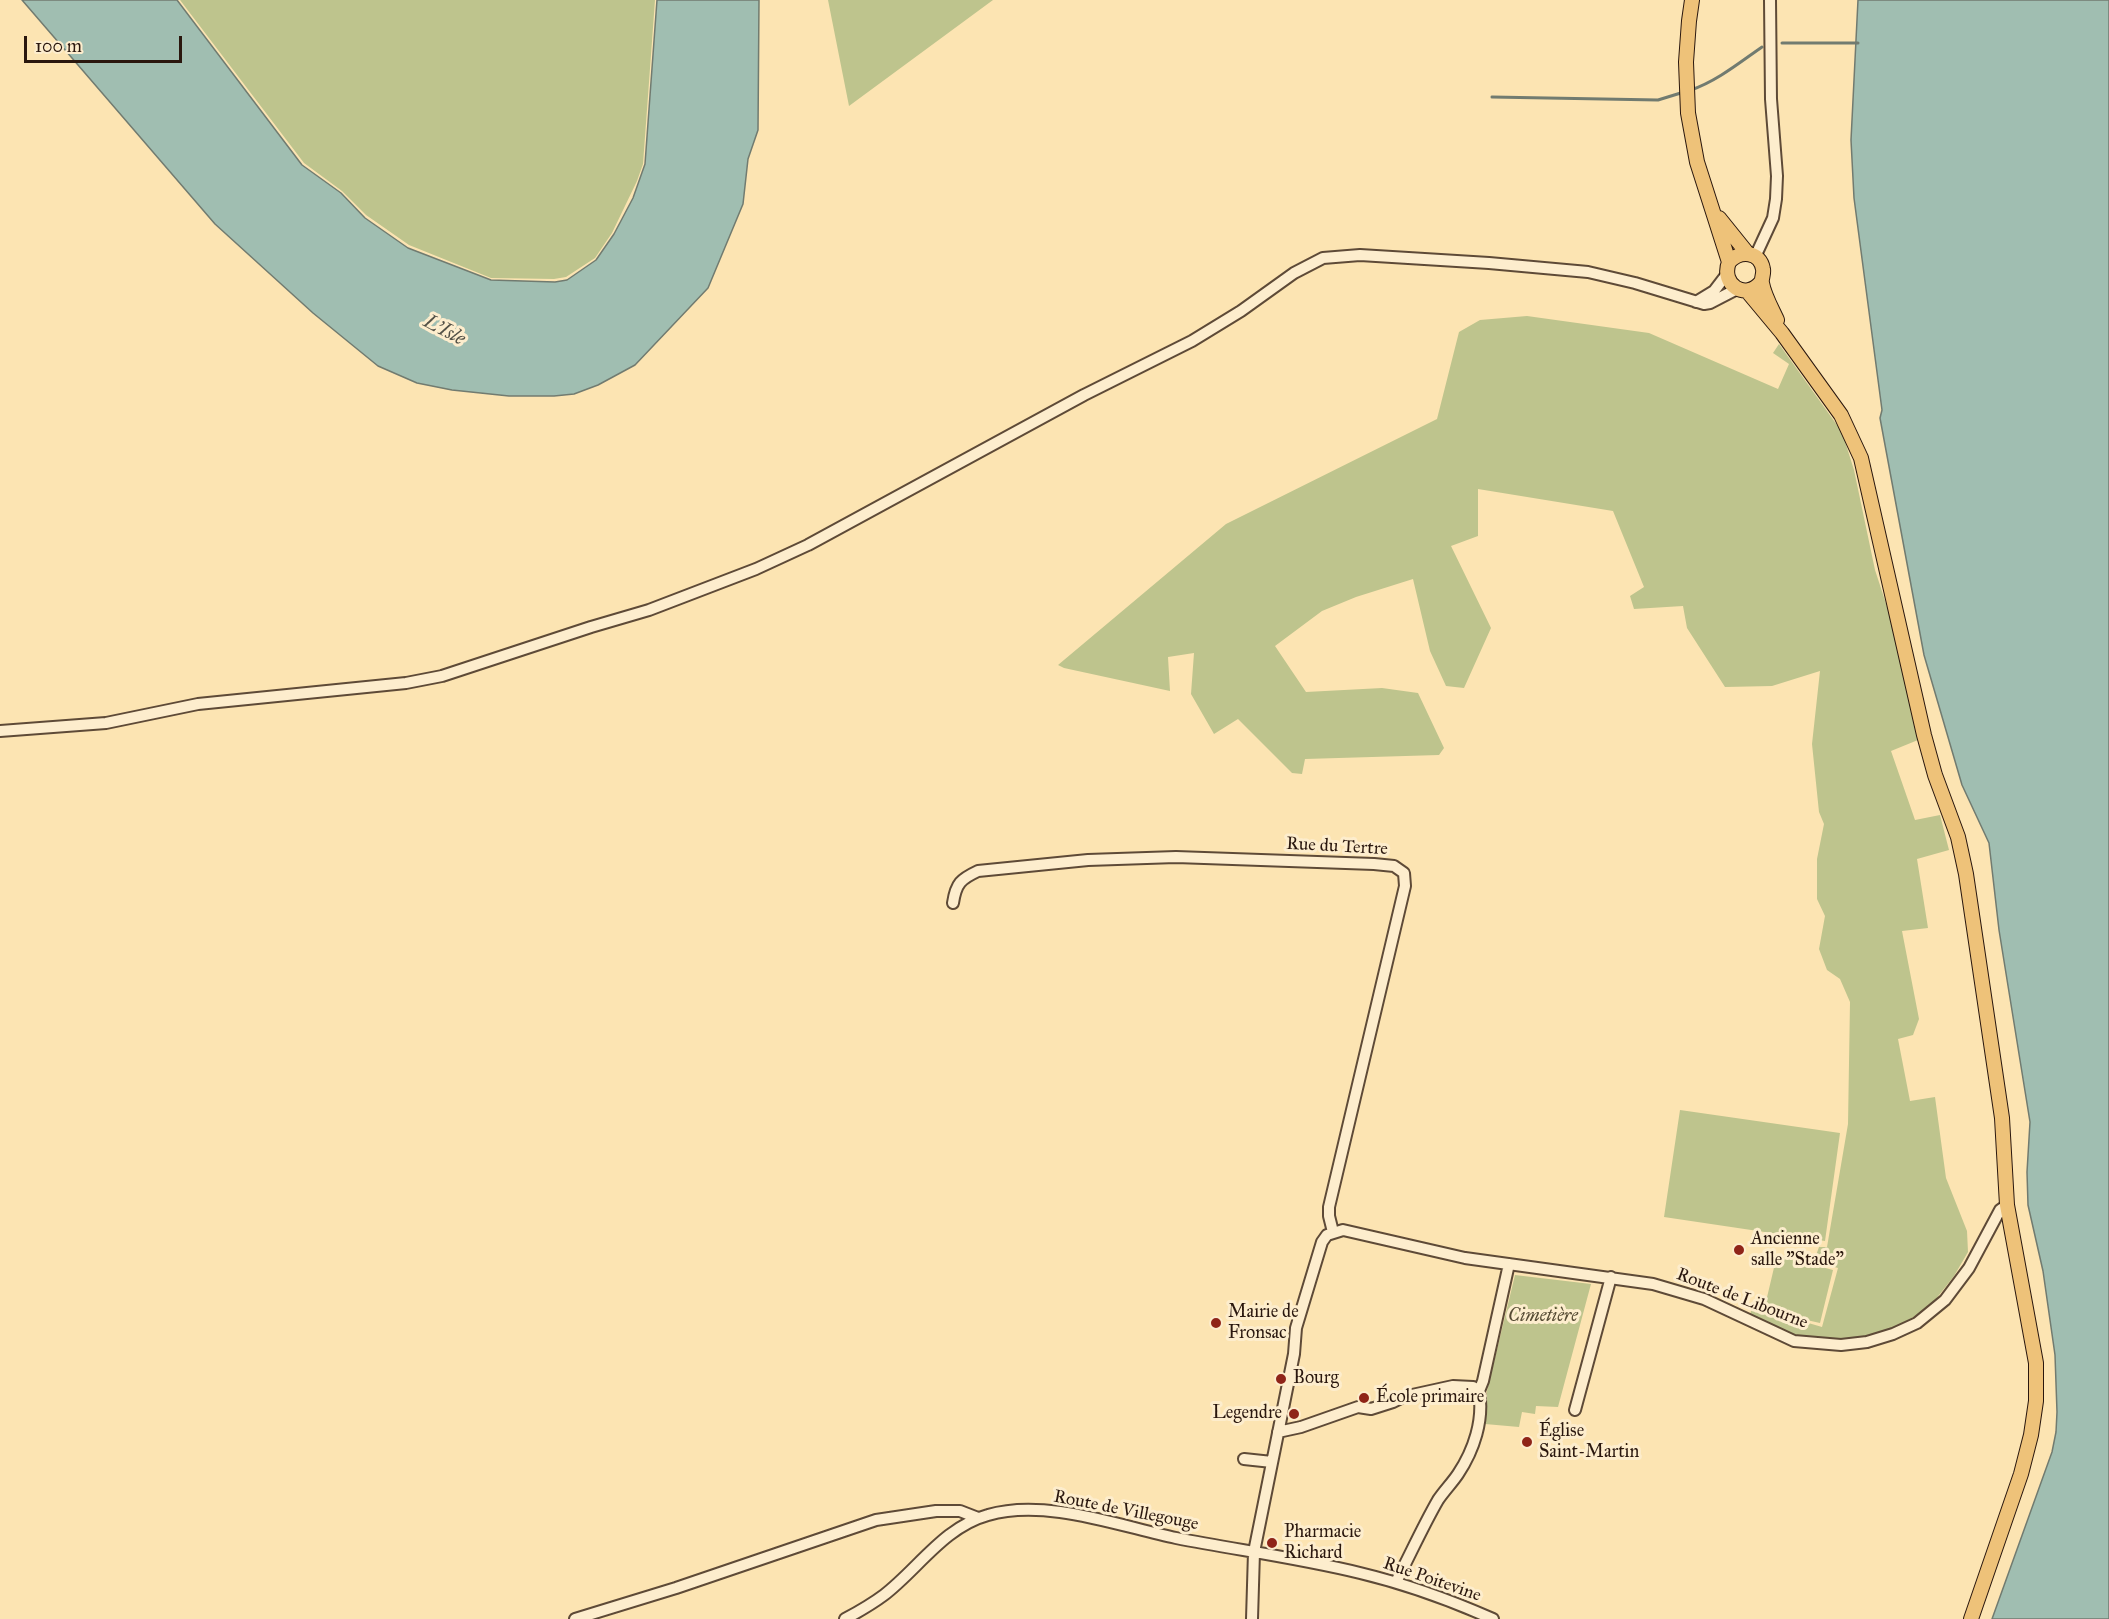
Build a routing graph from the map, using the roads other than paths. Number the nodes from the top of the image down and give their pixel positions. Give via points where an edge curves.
1 (1692, 0) edge
2 (1770, 0) edge
3 (1714, 213) junction
4 (1751, 255) junction
5 (1728, 268) junction
6 (1761, 282) junction
7 (1742, 290) junction
8 (1696, 302) junction
9 (1782, 333) junction
10 (0, 731) edge
11 (953, 903) dead end
12 (2007, 1205) junction
13 (1334, 1232) junction
14 (1509, 1264) junction
15 (1611, 1277) junction
16 (1479, 1391) junction
17 (1575, 1410) dead end
18 (1278, 1432) junction
19 (1244, 1459) dead end
20 (1272, 1462) junction
21 (978, 1518) junction
22 (1254, 1552) junction
23 (1395, 1582) junction
24 (575, 1619) edge
25 (845, 1619) edge
26 (1252, 1619) edge
27 (1493, 1619) edge
28 (1971, 1619) edge

1 - 3 main road via 1686,90 1692,139
2 - 4 street via 1776,199 1773,218
3 - 4 main road
3 - 5 main road
4 - 5 main road via 1737,255
4 - 6 main road via 1762,265
5 - 7 main road via 1732,285
5 - 8 street via 1714,291
6 - 7 main road
6 - 9 main road
7 - 8 street via 1710,303
7 - 9 main road
8 - 10 street via 1635,283 1568,270 1367,256 1323,258 1192,341 1073,400 808,545 649,610 442,676 406,683 198,704 106,723
9 - 12 main road via 1841,415 1861,458 1923,735 1958,837 1966,874 2002,1118
11 - 13 street, Rue du Tertre via 962,879 978,871 1088,860 1176,857 1374,864 1394,866 1404,873 1405,886 1329,1207
12 - 15 street, Route de Libourne via 2000,1210 1969,1269 1945,1300 1917,1323 1867,1342 1841,1345 1794,1341 1704,1299
12 - 28 main road via 2036,1363 2036,1401 2021,1474
13 - 14 street, Route de Libourne via 1343,1230 1410,1247
13 - 18 street via 1322,1242 1296,1328
14 - 15 street, Route de Libourne
14 - 16 street
15 - 17 street
16 - 18 street via 1453,1386 1371,1409 1358,1407
16 - 23 street via 1478,1429 1469,1456 1440,1497
18 - 20 street
19 - 20 street
20 - 22 street
21 - 22 street, Route de Villegouge via 1009,1511 1054,1512
21 - 24 street via 960,1511 936,1511 876,1520
21 - 25 street, Route de Villegouge via 957,1529 884,1594
22 - 23 street, Rue Poitevine
22 - 26 street
23 - 27 street, Rue Poitevine

